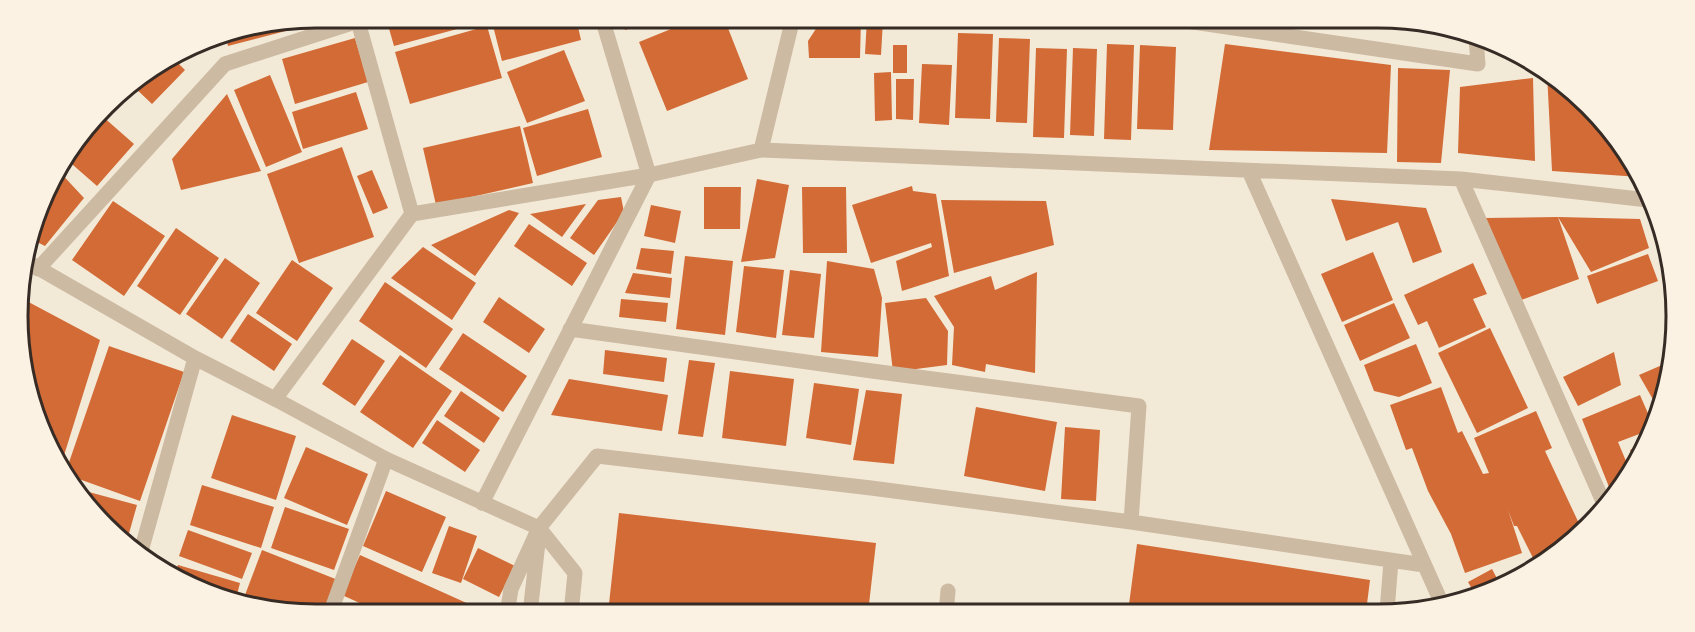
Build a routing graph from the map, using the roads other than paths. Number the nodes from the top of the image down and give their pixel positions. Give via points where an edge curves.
1 (334, 28) edge
2 (360, 28) edge
3 (606, 28) edge
4 (791, 28) edge
5 (1234, 28) edge
6 (1477, 46) edge
7 (761, 150) junction
8 (1249, 171) junction
9 (649, 175) junction
10 (1461, 178) junction
11 (1642, 199) edge
12 (412, 214) junction
13 (33, 264) edge
14 (33, 266) edge
15 (570, 329) junction
16 (195, 358) junction
17 (275, 399) junction
18 (386, 459) junction
19 (1601, 498) edge
20 (482, 503) junction
21 (1131, 522) junction
22 (539, 528) junction
23 (143, 545) edge
24 (1391, 561) junction
25 (1424, 565) junction
26 (948, 591) dead end
27 (1439, 597) edge
28 (334, 604) edge
29 (509, 604) edge
30 (531, 604) edge
31 (572, 604) edge
32 (947, 604) edge
33 (1388, 604) edge

1 - 13 street via 225,64
2 - 12 street
3 - 9 street
4 - 7 street
5 - 6 street via 1478,64
7 - 8 street
7 - 9 street
8 - 10 street
8 - 25 street
9 - 12 street
9 - 15 street
10 - 11 street
10 - 19 street
12 - 17 street
14 - 16 street
15 - 20 street
15 - 21 street via 1139,406
16 - 17 street
16 - 23 street
17 - 18 street
18 - 20 street
18 - 28 street
20 - 22 street
21 - 22 street via 597,456
21 - 24 street
22 - 29 street
22 - 30 street
22 - 31 street via 575,573
24 - 25 street
24 - 33 street
25 - 27 street
26 - 32 street

